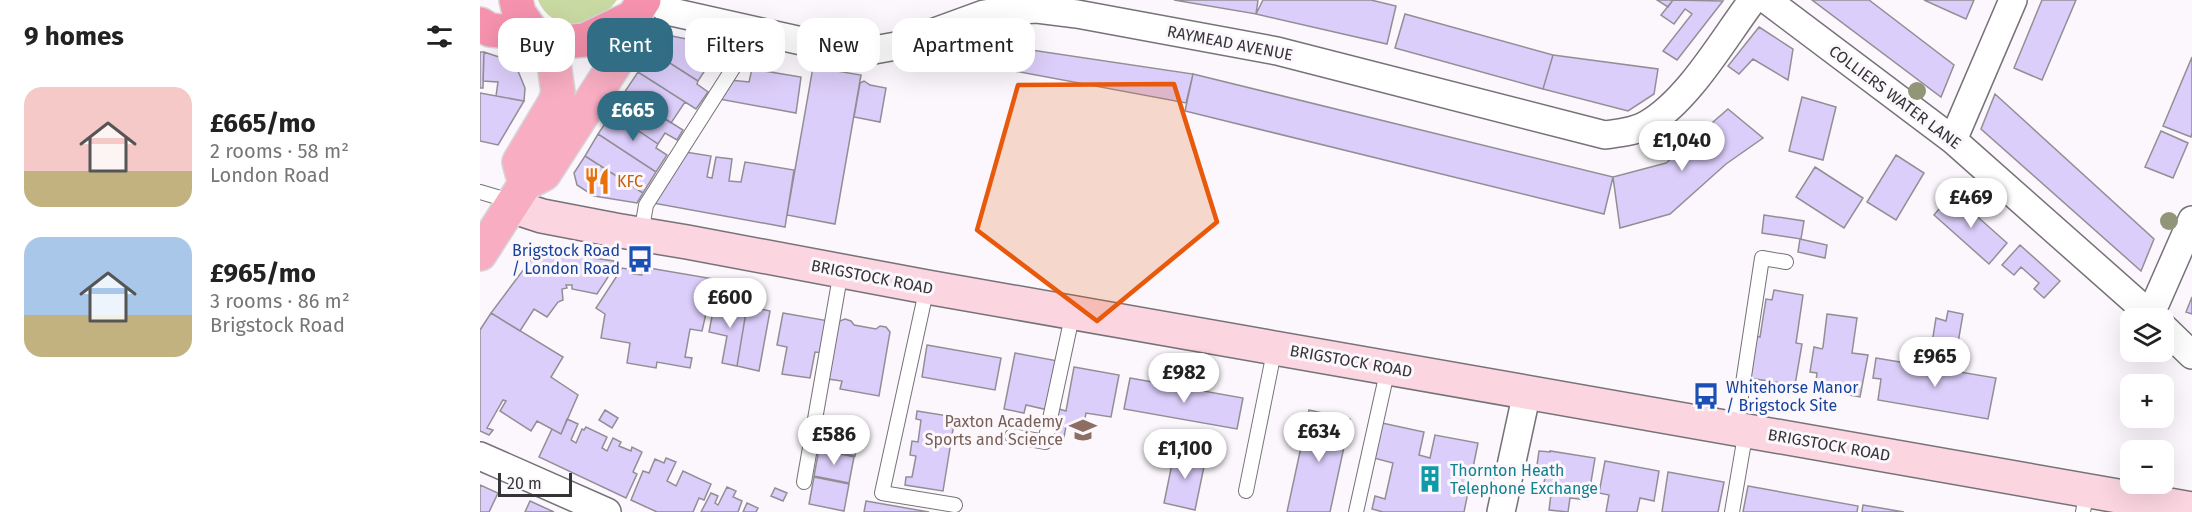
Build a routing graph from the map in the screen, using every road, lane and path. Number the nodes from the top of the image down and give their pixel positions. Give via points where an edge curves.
1 (504, 0) edge
2 (516, 0) edge
3 (1750, 0) edge
4 (1767, 0) edge
5 (2013, 0) edge
6 (644, 6) edge
7 (480, 15) edge
8 (523, 18) edge
9 (697, 18) edge
10 (480, 24) edge
11 (498, 31) edge
12 (785, 38) edge
13 (575, 40) edge
14 (552, 72) edge
15 (731, 72) edge
16 (1953, 140) junction
17 (480, 192) edge
18 (516, 197) junction
19 (2192, 220) edge
20 (641, 234) junction
21 (480, 254) edge
22 (1786, 262) dead end
23 (841, 271) junction
24 (927, 287) junction
25 (2143, 308) edge
26 (2156, 308) edge
27 (1073, 312) junction
28 (2174, 337) edge
29 (1275, 347) junction
30 (2192, 355) edge
31 (1388, 368) junction
32 (1527, 392) junction
33 (1741, 430) junction
34 (1012, 436) dead end
35 (480, 456) edge
36 (804, 482) dead end
37 (1246, 490) dead end
38 (2085, 501) edge
39 (955, 505) dead end
40 (2192, 509) edge
41 (607, 512) edge
42 (1356, 512) edge
43 (1501, 512) edge
44 (1732, 512) edge

1 - 7 highway
2 - 8 highway
3 - 12 street, RAYMEAD AVENUE via 1675,103 1644,126 1605,135 1277,51 1059,11 1024,9 984,14 896,46 862,52
4 - 16 street, COLLIERS WATER LANE
5 - 16 street
6 - 9 street, RAYMEAD AVENUE
6 - 13 highway via 585,40
6 - 18 main road via 620,56 544,174
10 - 11 highway
14 - 18 main road via 558,92 519,162
15 - 20 lane via 646,205
16 - 25 street, COLLIERS WATER LANE
17 - 18 lane
18 - 20 main road, BRIGSTOCK ROAD via 542,216
18 - 21 main road
19 - 26 street
20 - 23 main road, BRIGSTOCK ROAD
22 - 33 lane via 1762,258
23 - 24 main road, BRIGSTOCK ROAD
23 - 36 lane
24 - 27 main road, BRIGSTOCK ROAD
24 - 39 lane via 882,493
27 - 29 main road, BRIGSTOCK ROAD
27 - 34 lane via 1045,442
28 - 30 street, COLLIERS WATER LANE
29 - 31 main road, BRIGSTOCK ROAD
29 - 37 lane
31 - 32 main road, BRIGSTOCK ROAD
31 - 42 lane
32 - 33 main road, BRIGSTOCK ROAD
32 - 43 street
33 - 38 main road, BRIGSTOCK ROAD
33 - 44 lane
35 - 41 street
38 - 40 main road, BRIGSTOCK ROAD

